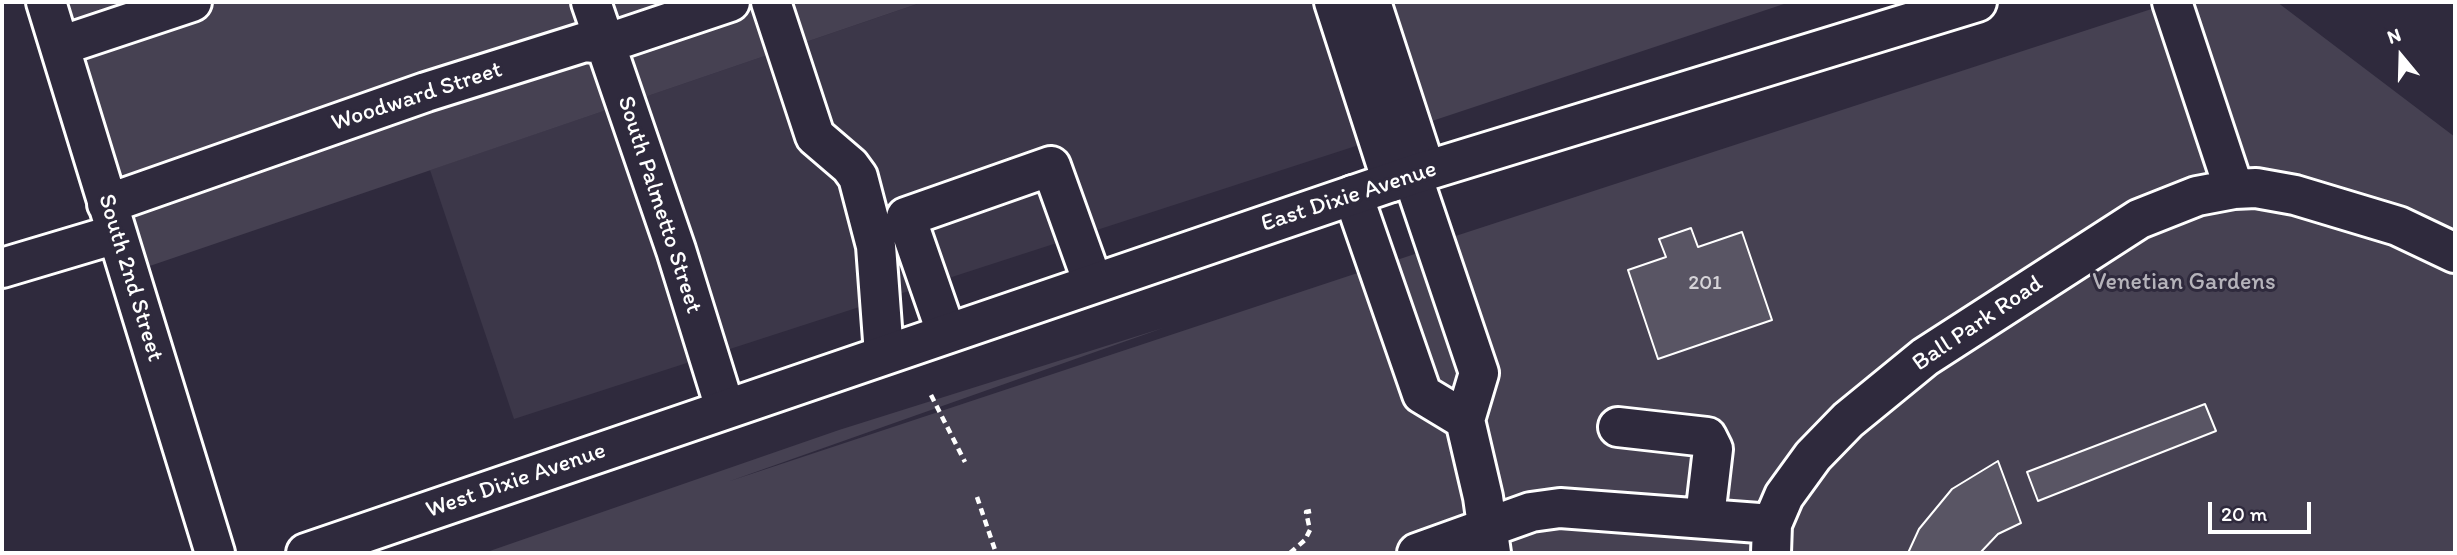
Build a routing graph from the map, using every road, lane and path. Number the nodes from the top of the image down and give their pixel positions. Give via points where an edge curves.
1 (46, 2) edge
2 (192, 2) edge
3 (591, 2) edge
4 (730, 2) edge
5 (771, 2) edge
6 (1334, 2) edge
7 (1371, 2) edge
8 (1978, 2) edge
9 (2172, 2) edge
10 (605, 44) junction
11 (60, 47) junction
12 (1410, 176) junction
13 (2234, 188) junction
14 (1353, 195) junction
15 (111, 219) junction
16 (2455, 253) edge
17 (2, 268) edge
18 (1093, 283) junction
19 (946, 332) junction
20 (884, 354) junction
21 (931, 395) dead end
22 (725, 408) junction
23 (1465, 420) junction
24 (1618, 426) dead end
25 (965, 462) dead end
26 (977, 497) dead end
27 (1311, 510) dead end
28 (1705, 517) junction
29 (1771, 539) edge
30 (1488, 541) edge
31 (215, 553) edge
32 (306, 553) edge
33 (996, 553) edge
34 (1290, 553) edge
35 (1417, 553) edge

1 - 11 street, South 2nd Street
2 - 11 street
3 - 10 street, South Palmetto Street
4 - 10 street, Woodward Street
5 - 20 street via 815,136 858,177 876,246
6 - 12 street
7 - 12 street
8 - 12 street, East Dixie Avenue
9 - 13 street
10 - 15 street, Woodward Street via 585,42 438,88
10 - 22 street, South Palmetto Street
11 - 15 street, South 2nd Street
12 - 14 street, East Dixie Avenue
12 - 23 street via 1479,373
13 - 16 street, Ball Park Road via 2295,195 2398,226
13 - 29 street, Ball Park Road via 2197,196 2138,219 1925,357 1848,420 1814,456 1784,496
14 - 18 street, East Dixie Avenue
14 - 23 street via 1422,394
15 - 17 street, Woodward Street
15 - 31 street, South 2nd Street
18 - 19 street, East Dixie Avenue
18 - 19 street via 1051,166 906,217
19 - 20 street, East Dixie Avenue
20 - 22 street, East Dixie Avenue
21 - 25 path
22 - 32 street, West Dixie Avenue
23 - 30 street
24 - 28 street via 1707,437 1713,449
26 - 33 path
27 - 34 path via 1306,512 1310,530
28 - 29 street, Ball Park Road
28 - 30 street, Ball Park Road via 1560,508 1531,512
30 - 35 street, Ball Park Road

